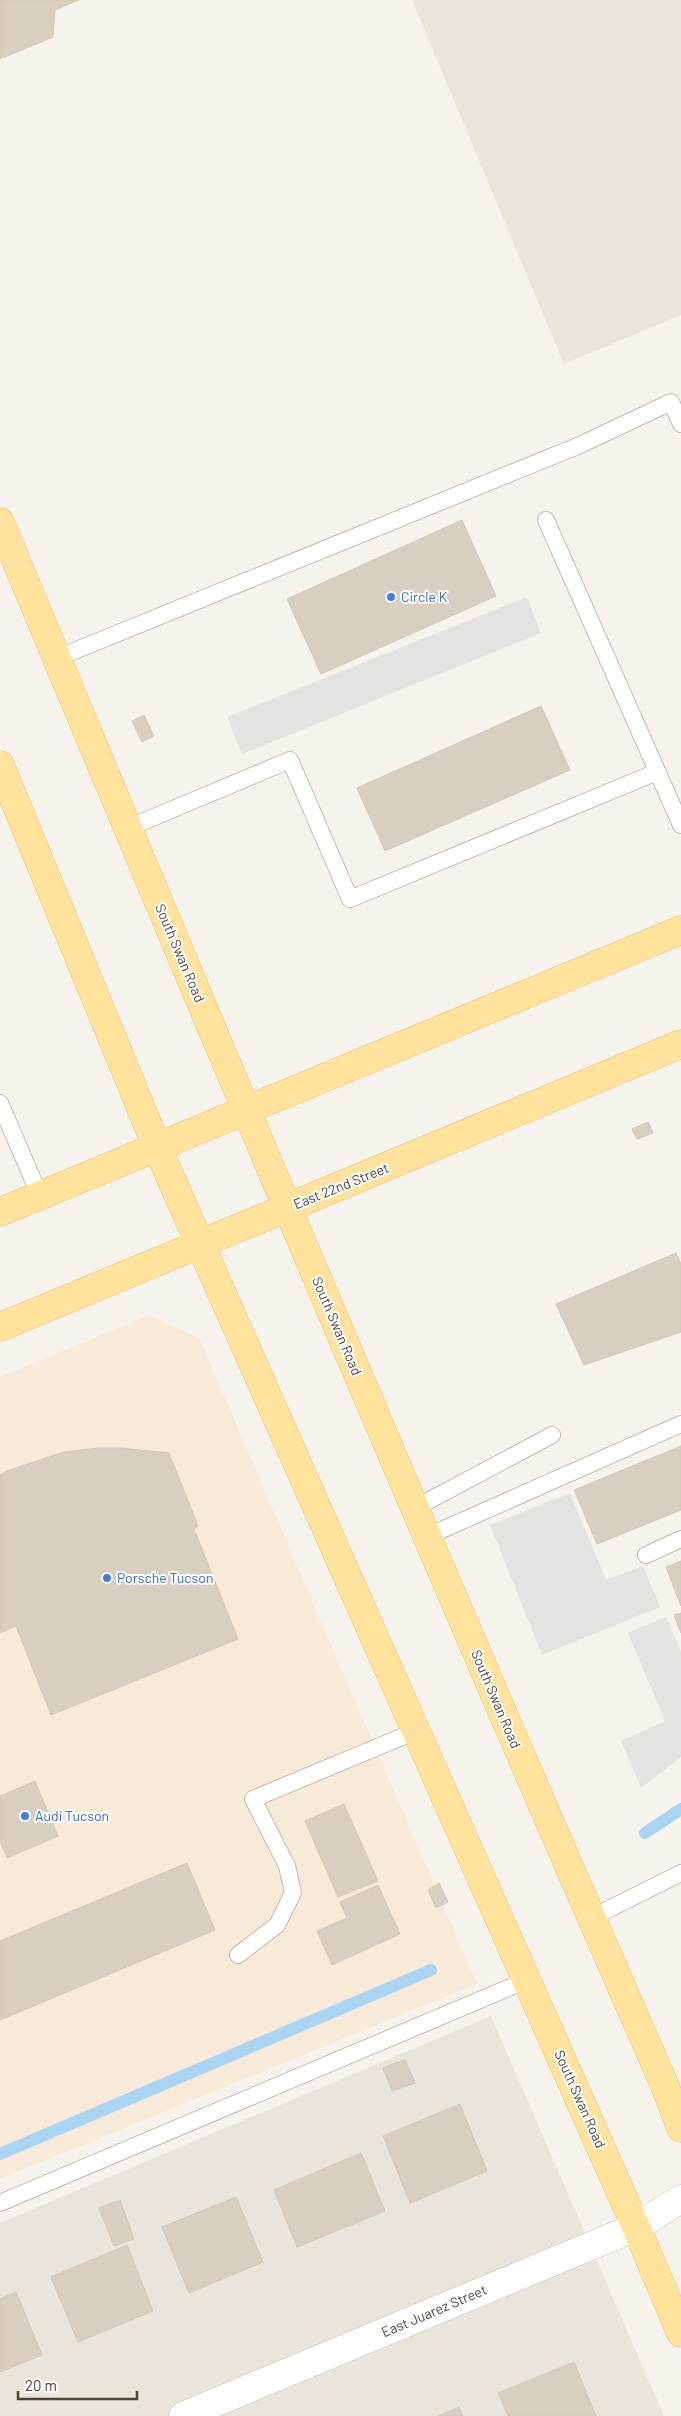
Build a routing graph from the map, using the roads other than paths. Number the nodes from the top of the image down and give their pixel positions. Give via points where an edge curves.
1 (681, 424) edge
2 (546, 520) dead end
3 (0, 522) edge
4 (57, 658) junction
5 (0, 765) edge
6 (657, 772) junction
7 (8, 808) edge
8 (681, 825) edge
9 (128, 828) junction
10 (681, 930) edge
11 (681, 1044) edge
12 (0, 1103) edge
13 (246, 1111) junction
14 (157, 1147) junction
15 (40, 1196) junction
16 (287, 1208) junction
17 (0, 1212) edge
18 (200, 1244) junction
19 (0, 1327) edge
20 (681, 1424) edge
21 (552, 1435) dead end
22 (415, 1508) junction
23 (428, 1536) junction
24 (681, 1539) edge
25 (646, 1555) dead end
26 (416, 1731) junction
27 (681, 1872) edge
28 (591, 1918) junction
29 (238, 1955) dead end
30 (527, 1980) junction
31 (673, 2083) edge
32 (681, 2128) edge
33 (681, 2199) edge
34 (0, 2202) edge
35 (636, 2227) junction
36 (681, 2332) edge
37 (183, 2416) edge

1 - 4 lane via 671,402 580,445
2 - 6 lane
3 - 4 main road, South Swan Road
4 - 9 main road, South Swan Road
5 - 7 main road, South Swan Road
6 - 8 lane
6 - 9 lane via 350,899 290,760
7 - 14 main road, South Swan Road
9 - 13 main road, South Swan Road
10 - 13 main road
11 - 16 main road, East 22nd Street
12 - 15 lane
13 - 14 main road
13 - 16 main road, South Swan Road
14 - 15 main road
14 - 18 main road, South Swan Road
15 - 17 main road
16 - 18 main road, East 22nd Street
16 - 22 main road, South Swan Road
18 - 19 main road, East 22nd Street
18 - 26 main road, South Swan Road
20 - 23 lane
21 - 22 lane
22 - 23 main road, South Swan Road
23 - 28 main road, South Swan Road
24 - 25 lane
26 - 29 lane via 253,1799 287,1866 293,1893 277,1925
26 - 30 main road, South Swan Road
27 - 28 lane
28 - 31 main road, South Swan Road
30 - 34 lane
30 - 35 main road, South Swan Road
31 - 32 main road, South Swan Road
33 - 35 street, East Juarez Street
35 - 36 main road, South Swan Road
35 - 37 street, East Juarez Street

